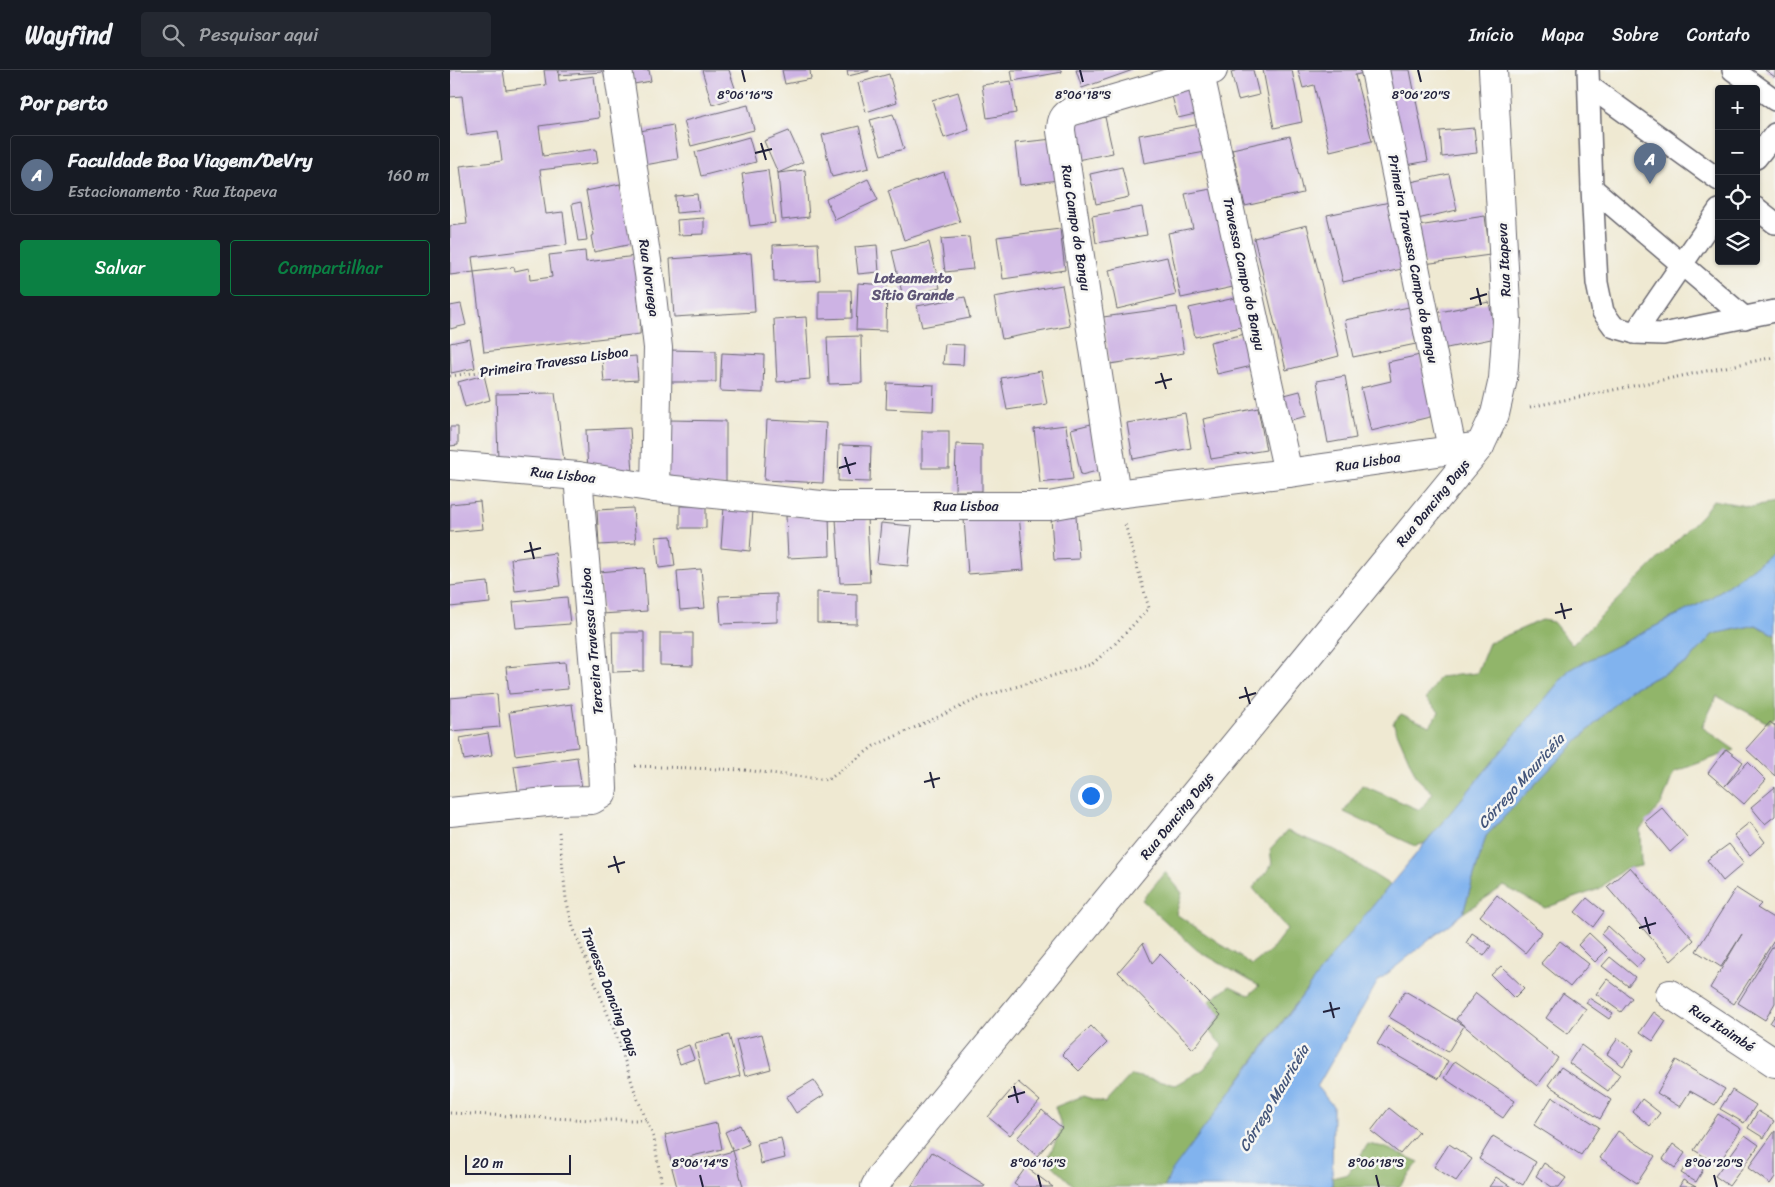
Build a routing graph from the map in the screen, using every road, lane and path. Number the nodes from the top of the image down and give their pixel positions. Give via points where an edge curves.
1 (618, 70) edge
2 (1375, 70) edge
3 (1493, 70) edge
4 (1733, 70) edge
5 (1207, 72) edge
6 (1589, 78) edge
7 (1775, 100) edge
8 (1775, 134) edge
9 (1760, 153) edge
10 (1715, 177) edge
11 (1592, 188) junction
12 (1760, 211) edge
13 (1715, 216) edge
14 (1775, 223) edge
15 (1682, 265) junction
16 (1775, 311) edge
17 (1745, 318) junction
18 (1635, 333) junction
19 (658, 348) junction
20 (1775, 357) edge
21 (450, 376) edge
22 (1495, 414) junction
23 (1480, 446) junction
24 (1452, 449) junction
25 (450, 465) edge
26 (1288, 474) junction
27 (578, 476) junction
28 (655, 488) junction
29 (1116, 494) junction
30 (602, 765) junction
31 (556, 801) junction
32 (450, 812) edge
33 (1670, 994) dead end
34 (1775, 1063) edge
35 (450, 1114) edge
36 (646, 1120) junction
37 (662, 1187) edge
38 (875, 1187) edge

1 - 19 street, Rua Noruega
2 - 24 street, Primeira Travessa Campo do Bangu
3 - 22 street, Rua Itapeva via 1507,321 1503,379
4 - 7 lane
5 - 26 street, Travessa Campo do Bangu
5 - 29 street, Rua Campo do Bangu via 1073,111 1061,121
6 - 10 lane
6 - 11 lane
8 - 9 lane
11 - 15 lane
11 - 18 lane via 1597,283 1603,312 1614,326
12 - 14 lane
13 - 15 lane
15 - 17 lane
15 - 18 lane
16 - 17 lane
17 - 18 lane via 1663,334
19 - 21 path, Primeira Travessa Lisboa
19 - 28 street, Rua Noruega
20 - 22 path
22 - 23 street, Rua Itapeva
23 - 24 street, Rua Lisboa
23 - 38 street, Rua Dancing Days
24 - 26 street, Rua Lisboa
25 - 27 street, Rua Lisboa
26 - 29 street, Rua Lisboa
27 - 28 street, Rua Lisboa
27 - 30 street, Terceira Travessa Lisboa
28 - 29 street, Rua Lisboa via 831,506 1049,506
29 - 30 path via 1148,608 1092,664 982,697 874,746 828,780 744,770
30 - 31 street, Terceira Travessa Lisboa via 602,794 592,800
31 - 32 street
31 - 36 path, Travessa Dancing Days via 566,899 573,927
33 - 34 street, Rua Itaimbé
35 - 36 path
36 - 37 path, Travessa Dancing Days via 654,1139

